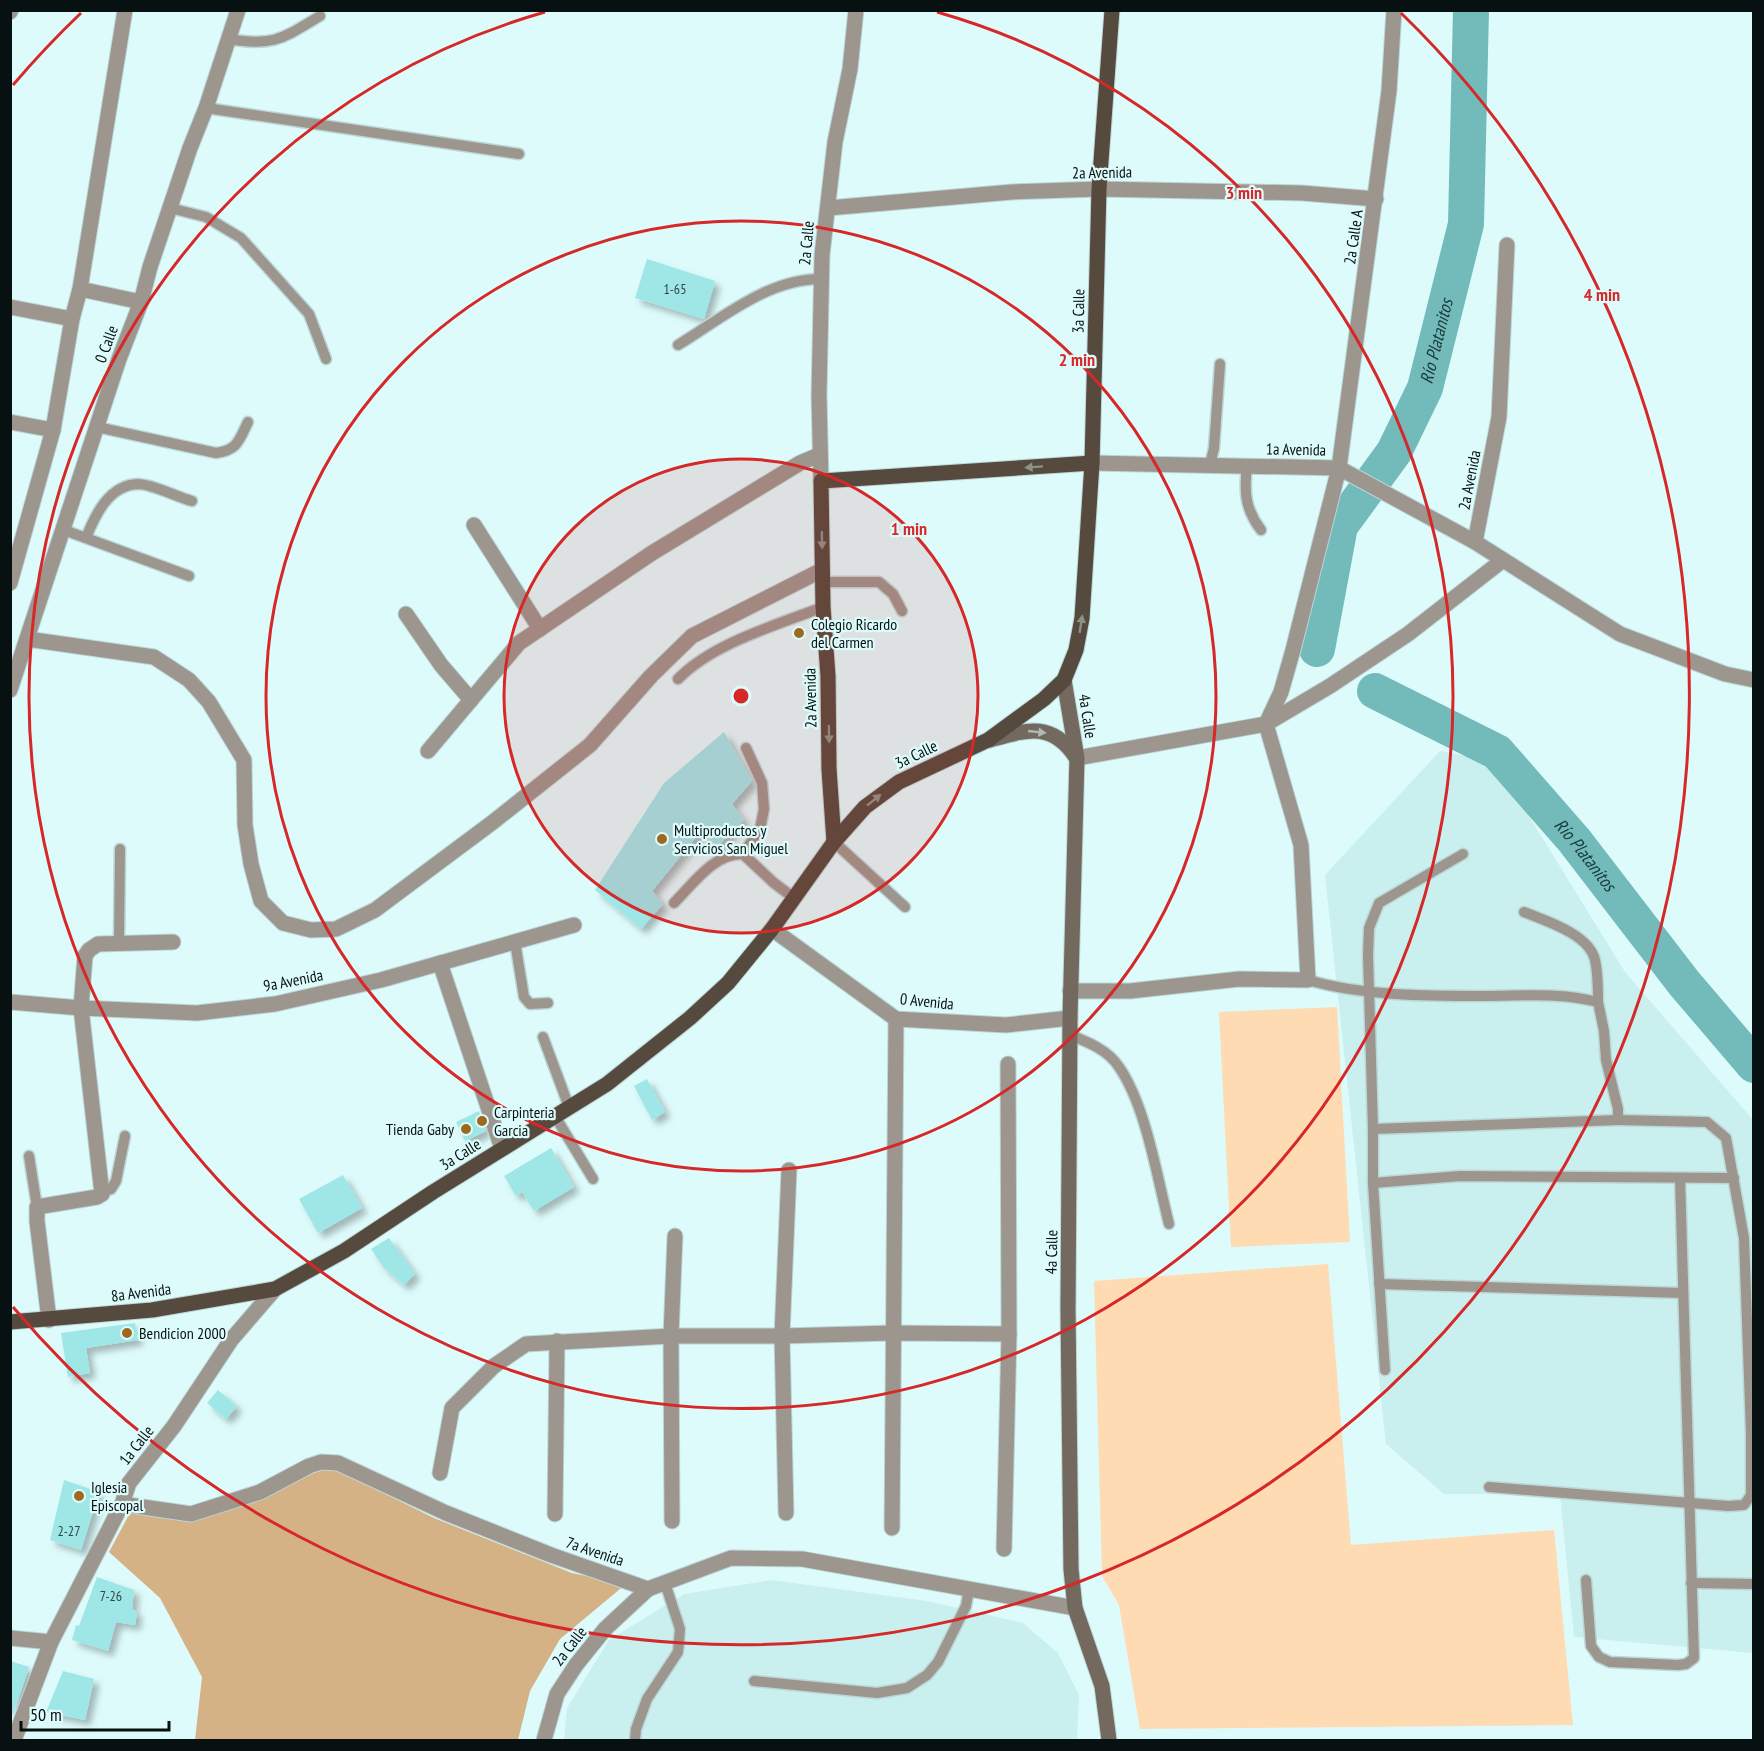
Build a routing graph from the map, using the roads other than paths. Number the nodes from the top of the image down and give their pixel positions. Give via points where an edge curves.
1 (125, 10) edge
2 (238, 10) edge
3 (856, 10) edge
4 (1112, 10) edge
5 (1394, 10) edge
6 (320, 16) dead end
7 (229, 39) junction
8 (206, 108) junction
9 (519, 154) dead end
10 (1099, 189) junction
11 (1376, 199) junction
12 (170, 208) junction
13 (828, 208) junction
14 (1507, 245) dead end
15 (822, 279) junction
16 (80, 290) junction
17 (141, 302) junction
18 (10, 307) edge
19 (72, 319) junction
20 (678, 345) dead end
21 (326, 358) dead end
22 (1220, 364) dead end
23 (248, 422) dead end
24 (10, 423) edge
25 (97, 427) junction
26 (53, 430) junction
27 (819, 455) junction
28 (1092, 463) junction
29 (1210, 465) junction
30 (1247, 466) junction
31 (1342, 470) junction
32 (821, 481) junction
33 (192, 501) dead end
34 (474, 525) dead end
35 (64, 530) junction
36 (1261, 530) dead end
37 (86, 538) junction
38 (17, 539) edge
39 (1475, 542) junction
40 (1503, 560) junction
41 (189, 576) dead end
42 (822, 576) junction
43 (10, 583) edge
44 (823, 607) junction
45 (902, 611) dead end
46 (406, 614) dead end
47 (540, 629) junction
48 (27, 639) junction
49 (678, 679) dead end
50 (1064, 680) junction
51 (1754, 680) edge
52 (10, 690) edge
53 (471, 700) junction
54 (1266, 724) junction
55 (988, 740) junction
56 (746, 748) dead end
57 (428, 751) dead end
58 (1077, 759) junction
59 (834, 842) junction
60 (120, 849) dead end
61 (743, 854) junction
62 (1463, 854) dead end
63 (794, 898) junction
64 (674, 903) dead end
65 (905, 907) dead end
66 (1524, 912) dead end
67 (574, 926) dead end
68 (772, 928) junction
69 (174, 942) dead end
70 (515, 942) junction
71 (119, 943) junction
72 (440, 963) junction
73 (1308, 980) junction
74 (1070, 991) junction
75 (1369, 992) junction
76 (10, 1002) edge
77 (1598, 1002) junction
78 (548, 1003) dead end
79 (81, 1008) junction
80 (1070, 1018) junction
81 (896, 1019) junction
82 (1070, 1035) junction
83 (543, 1037) dead end
84 (1008, 1064) dead end
85 (569, 1107) junction
86 (555, 1116) junction
87 (1618, 1120) junction
88 (1373, 1129) junction
89 (125, 1136) dead end
90 (502, 1149) junction
91 (29, 1156) dead end
92 (789, 1170) dead end
93 (1680, 1178) junction
94 (593, 1179) dead end
95 (1734, 1179) junction
96 (1373, 1183) junction
97 (102, 1192) junction
98 (38, 1207) junction
99 (1169, 1224) dead end
100 (675, 1236) dead end
101 (1379, 1284) junction
102 (275, 1290) junction
103 (1683, 1293) junction
104 (49, 1320) junction
105 (10, 1322) edge
106 (892, 1333) junction
107 (1009, 1334) junction
108 (671, 1336) junction
109 (782, 1336) junction
110 (557, 1341) junction
111 (1385, 1370) dead end
112 (441, 1473) dead end
113 (1489, 1487) dead end
114 (1688, 1503) junction
115 (122, 1504) junction
116 (786, 1513) dead end
117 (555, 1514) dead end
118 (672, 1521) dead end
119 (892, 1528) dead end
120 (1004, 1549) dead end
121 (1587, 1580) dead end
122 (1691, 1582) junction
123 (665, 1583) junction
124 (1754, 1584) edge
125 (648, 1589) junction
126 (969, 1589) junction
127 (1076, 1608) junction
128 (10, 1638) edge
129 (51, 1642) junction
130 (754, 1681) dead end
131 (14, 1740) edge
132 (544, 1740) edge
133 (635, 1740) edge
134 (1109, 1740) edge

1 - 16 street
2 - 7 street, 0 Calle
3 - 13 street, 2a Calle
4 - 10 main road, 3a Calle
5 - 11 street, 2a Calle A
6 - 7 lane via 279,40 252,43
7 - 8 street, 0 Calle
8 - 9 lane
8 - 12 street, 0 Calle
10 - 11 street, 2a Avenida via 1302,193
10 - 13 street, 2a Avenida via 1012,192
10 - 28 main road, 3a Calle
11 - 31 street, 2a Calle A
12 - 17 street, 0 Calle
12 - 21 lane via 206,217 241,238 309,314
13 - 15 street, 2a Calle
14 - 39 street, 2a Avenida via 1499,417
15 - 20 lane via 807,279 762,292
15 - 27 street, 2a Calle
16 - 17 street
16 - 19 street
17 - 25 street, 0 Calle
18 - 19 street
19 - 26 street
22 - 29 lane
23 - 25 lane via 236,446 216,453
24 - 26 street
25 - 35 street, 0 Calle
26 - 38 street
27 - 32 street, 2a Calle
27 - 47 street via 652,553
28 - 29 street, 1a Avenida
28 -> 32 main road, 1a Avenida
50 -> 28 main road, 3a Calle via 1083,618
29 - 30 street, 1a Avenida
30 - 31 street, 1a Avenida
30 - 36 lane via 1247,506
31 - 39 street, 1a Avenida
31 - 54 street, 2a Calle A via 1281,692
32 -> 42 main road, 2a Avenida
33 - 37 lane via 140,484 117,489 95,515
34 - 47 street
35 - 37 lane
35 - 48 street, 0 Calle
37 - 41 lane
38 - 43 street
39 - 40 street, 1a Avenida
40 - 51 street, 1a Avenida via 1620,633 1725,674
40 - 54 street via 1408,634
42 - 44 main road, 2a Avenida
42 - 45 lane via 879,582 893,594
42 - 48 street via 692,636 590,745 375,910 336,929 311,930 284,923 261,901 245,825 244,760 209,702 189,680 154,657
44 - 49 lane via 758,631 693,664
44 -> 59 main road, 2a Avenida
46 - 53 street
47 - 53 street via 519,643
48 - 52 street, 0 Calle
50 - 55 main road, 3a Calle
50 - 58 main road, 4a Calle
53 - 57 street
54 - 58 street
54 - 73 street via 1301,845
55 -> 58 main road, 4a Calle via 1041,731 1058,736
59 -> 55 main road, 3a Calle via 881,794
56 - 61 lane via 762,783 764,809 760,829
58 - 74 main road, 4a Calle
59 - 63 main road, 3a Calle
59 - 65 lane
60 - 71 lane
61 - 63 lane
61 - 64 lane via 727,856 706,870
62 - 75 lane via 1379,903 1369,928
63 - 68 main road, 3a Calle
66 - 77 lane via 1583,941 1595,957
67 - 70 street, 9a Avenida
68 - 81 street, 0 Avenida
68 - 85 main road, 3a Calle via 728,984 690,1018 607,1083
69 - 71 street
70 - 72 street, 9a Avenida
70 - 78 lane via 524,997 530,1004
71 - 79 street via 99,944 85,956
72 - 79 street, 9a Avenida via 275,1004 197,1013
72 - 90 street
73 - 74 street via 1239,979 1130,991
73 - 75 lane
74 - 80 main road, 4a Calle
75 - 77 lane via 1546,994
75 - 88 lane
76 - 79 street, 9a Avenida
77 - 87 lane
79 - 97 street
80 - 81 street, 0 Avenida via 1006,1025
80 - 82 main road, 4a Calle
81 - 106 street
82 - 99 lane via 1091,1043 1119,1066 1141,1111
82 - 127 main road, 4a Calle via 1068,1310 1071,1569
83 - 85 lane
84 - 107 street
85 - 86 main road, 3a Calle
86 - 90 main road, 3a Calle
86 - 94 lane
87 - 88 lane
87 - 95 lane via 1707,1122 1726,1138
88 - 96 lane
89 - 97 lane via 116,1181 111,1190
90 - 102 main road, 3a Calle via 344,1251
91 - 98 lane
92 - 109 street
93 - 95 lane
93 - 96 lane via 1460,1176
93 - 103 lane
95 - 114 lane via 1744,1238 1751,1495 1744,1505
96 - 101 lane
97 - 98 street via 97,1197
98 - 104 street
100 - 108 street
101 - 103 lane
101 - 111 lane
102 - 104 main road, 8a Avenida via 152,1310
102 - 115 street, 1a Calle via 231,1340 174,1426 129,1484
103 - 114 lane
104 - 105 main road, 8a Avenida
106 - 107 street
106 - 109 street
106 - 119 street
107 - 120 street
108 - 109 street
108 - 110 street
108 - 118 street
109 - 116 street
110 - 112 street via 526,1344 494,1366 453,1408
110 - 117 street
113 - 114 lane
114 - 122 lane
115 - 125 street, 7a Avenida via 191,1514 260,1492 321,1461 338,1463 446,1513
115 - 129 street, 1a Calle
121 - 122 lane via 1591,1646 1599,1657 1610,1662 1678,1665 1694,1659
122 - 124 lane
123 - 125 street
123 - 126 street via 731,1558 802,1559
123 - 133 lane via 680,1629 678,1652 647,1699
125 - 132 street, 2a Calle via 605,1629 576,1665 557,1694
126 - 127 street
126 - 130 lane via 966,1606 938,1662 907,1688 877,1693
127 - 134 main road, 4a Calle via 1099,1672
128 - 129 street
129 - 131 street, 1a Calle

